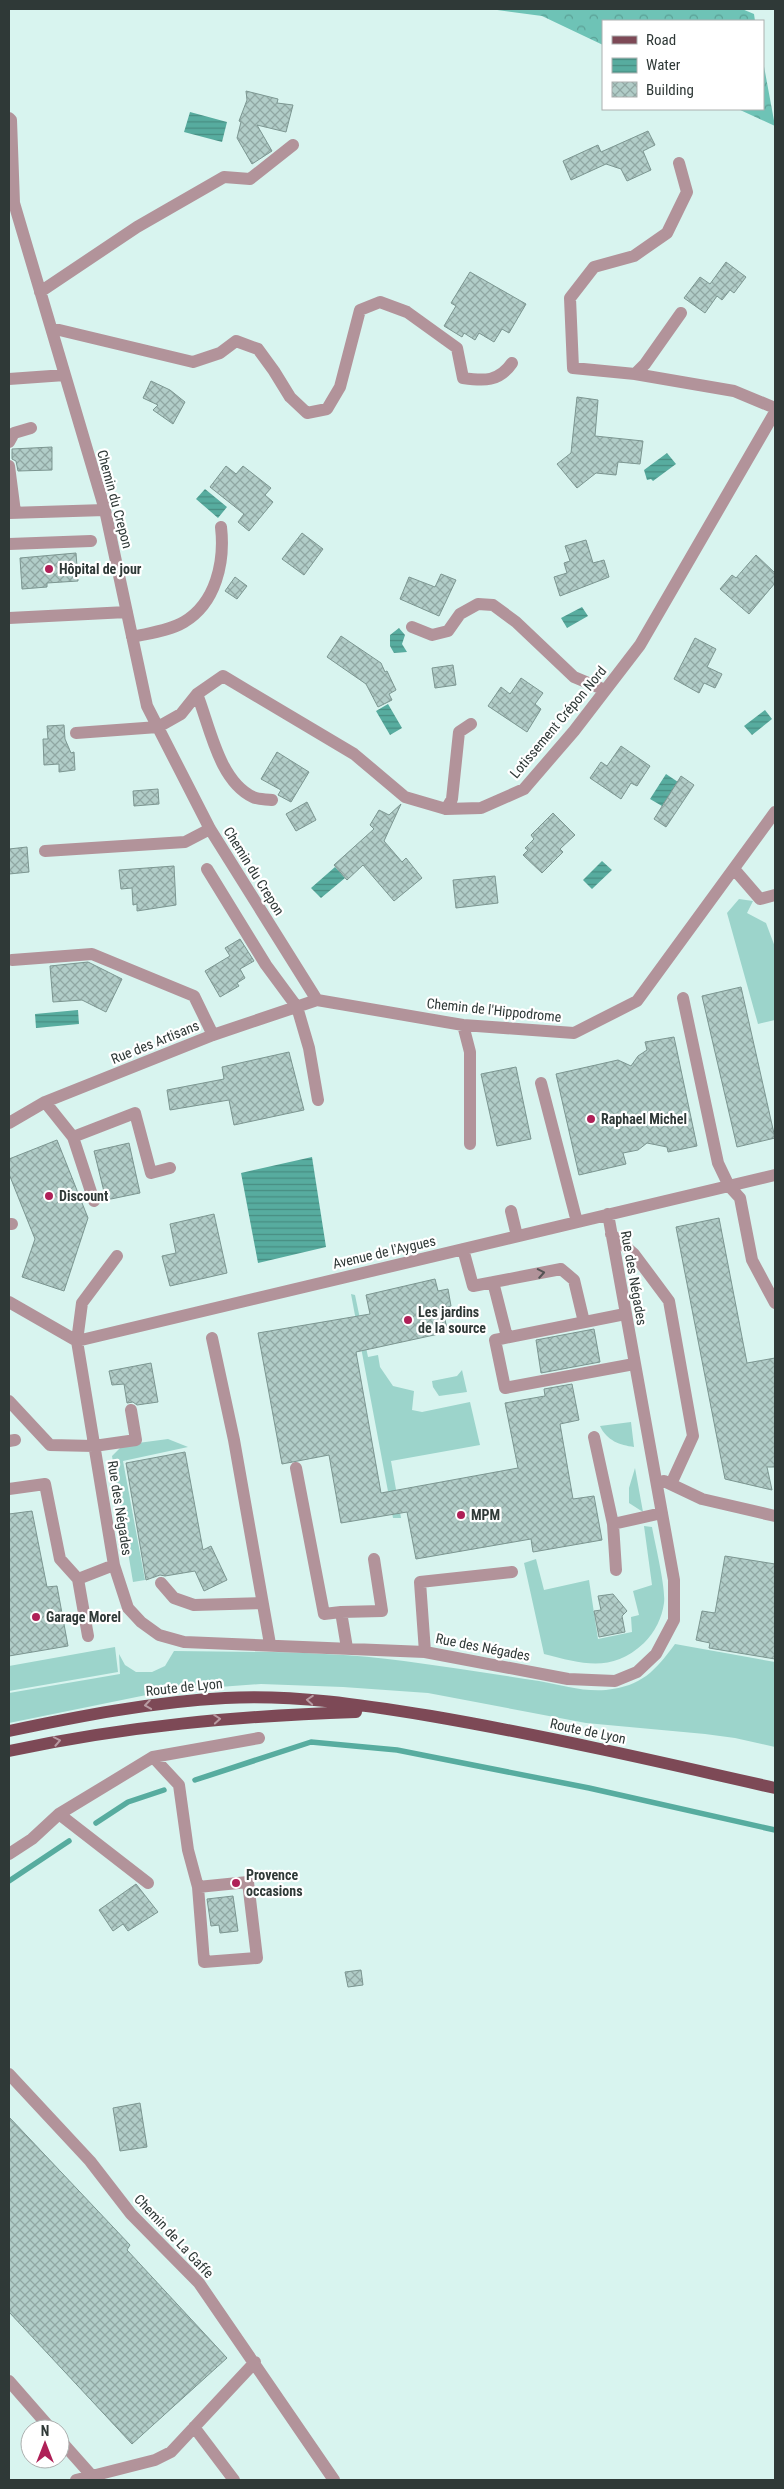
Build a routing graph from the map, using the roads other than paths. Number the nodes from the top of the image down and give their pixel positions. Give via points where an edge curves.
1 (9, 118) edge
2 (293, 145) dead end
3 (679, 163) dead end
4 (40, 292) junction
5 (681, 313) dead end
6 (51, 328) junction
7 (512, 362) dead end
8 (635, 374) junction
9 (65, 375) junction
10 (9, 379) edge
11 (775, 408) edge
12 (775, 412) edge
13 (31, 428) dead end
14 (9, 442) edge
15 (9, 466) edge
16 (105, 510) junction
17 (12, 512) edge
18 (221, 527) dead end
19 (91, 541) dead end
20 (9, 544) edge
21 (127, 612) junction
22 (9, 618) edge
23 (412, 627) dead end
24 (132, 637) junction
25 (605, 690) junction
26 (197, 694) junction
27 (471, 724) dead end
28 (158, 727) junction
29 (76, 734) dead end
30 (272, 800) dead end
31 (446, 809) junction
32 (775, 812) edge
33 (210, 829) junction
34 (45, 851) dead end
35 (207, 869) dead end
36 (734, 870) junction
37 (775, 896) edge
38 (12, 960) dead end
39 (683, 998) dead end
40 (317, 1000) junction
41 (297, 1007) junction
42 (463, 1025) junction
43 (213, 1035) junction
44 (540, 1083) dead end
45 (318, 1100) dead end
46 (46, 1102) junction
47 (9, 1123) edge
48 (73, 1137) junction
49 (470, 1144) dead end
50 (170, 1168) dead end
51 (775, 1175) edge
52 (729, 1186) junction
53 (94, 1201) dead end
54 (511, 1211) dead end
55 (608, 1214) junction
56 (577, 1222) junction
57 (611, 1234) junction
58 (517, 1236) junction
59 (463, 1249) junction
60 (117, 1256) dead end
61 (493, 1282) junction
62 (9, 1302) edge
63 (775, 1303) edge
64 (625, 1314) junction
65 (584, 1322) junction
66 (507, 1337) junction
67 (212, 1338) dead end
68 (77, 1341) junction
69 (634, 1364) junction
70 (9, 1401) edge
71 (131, 1410) dead end
72 (594, 1437) dead end
73 (94, 1446) junction
74 (296, 1468) dead end
75 (655, 1477) junction
76 (671, 1484) junction
77 (9, 1490) edge
78 (662, 1513) junction
79 (775, 1516) edge
80 (613, 1524) junction
81 (374, 1559) dead end
82 (114, 1565) junction
83 (616, 1570) dead end
84 (512, 1572) dead end
85 (78, 1579) junction
86 (161, 1583) dead end
87 (262, 1603) junction
88 (342, 1612) junction
89 (88, 1636) dead end
90 (270, 1644) junction
91 (347, 1648) junction
92 (426, 1652) junction
93 (394, 1710) junction
94 (9, 1731) edge
95 (259, 1738) dead end
96 (9, 1751) edge
97 (153, 1757) junction
98 (775, 1788) edge
99 (59, 1814) junction
100 (9, 1854) edge
101 (148, 1883) dead end
102 (198, 1887) junction
103 (9, 2074) edge
104 (255, 2362) junction
105 (9, 2381) edge
106 (42, 2419) edge
107 (194, 2427) junction
108 (70, 2451) edge
109 (92, 2476) junction
110 (76, 2480) edge
111 (234, 2480) edge
112 (334, 2480) edge

1 - 4 street, Chemin du Crepon via 14,203
2 - 4 street via 250,179 224,177 137,227
3 - 8 street via 687,192 667,233 634,256 594,267 570,298 573,368
4 - 6 street, Chemin du Crepon
5 - 8 street
6 - 7 street via 194,362 220,352 236,341 258,349 290,397 307,414 327,409 340,387 360,310 380,302 407,312 456,348 463,378 484,381 505,373
6 - 9 street, Chemin du Crepon
8 - 11 street via 734,391
9 - 10 street
9 - 16 street, Chemin du Crepon
12 - 25 street, Lotissement Crépon Nord via 640,646
13 - 14 street via 14,434
15 - 17 street
16 - 17 street
16 - 21 street, Chemin du Crepon
18 - 24 street via 223,547 215,582 204,607 183,623
19 - 20 street
21 - 22 street
21 - 24 street, Chemin du Crepon
23 - 25 street via 432,636 448,631 460,614 478,604 493,605 516,622 574,677
24 - 28 street, Chemin du Crepon via 147,706
25 - 31 street, Lotissement Crépon Nord via 524,789 481,808
26 - 28 street, Lotissement Crépon Nord via 181,714
26 - 30 street via 221,763 233,783 254,798
26 - 31 street, Lotissement Crépon Nord via 223,676 354,754 405,797
27 - 31 street via 459,732 452,799
28 - 29 street
28 - 33 street, Chemin du Crepon
32 - 36 street, Chemin de l'Hippodrome
33 - 34 street via 185,842
33 - 40 street, Chemin du Crepon
35 - 41 street
36 - 37 street via 760,899
36 - 42 street, Chemin de l'Hippodrome via 637,1001 574,1034
38 - 43 street via 92,954 194,996
39 - 52 street via 718,1163
40 - 41 street, Rue des Artisans
40 - 42 street, Chemin de l'Hippodrome
41 - 43 street, Rue des Artisans
41 - 45 street
42 - 49 street via 470,1052
43 - 46 street, Rue des Artisans
44 - 56 street
46 - 47 street, Rue des Artisans
46 - 48 street
48 - 50 street via 135,1113 151,1173
48 - 53 street
51 - 52 street, Avenue de l'Aygues
52 - 55 street, Avenue de l'Aygues
52 - 63 street via 740,1198 752,1260
54 - 58 street
55 - 56 street, Avenue de l'Aygues
55 - 57 street, Rue des Négades
56 - 58 street, Avenue de l'Aygues
57 - 64 street, Rue des Négades
57 - 76 street via 634,1254 669,1301 693,1436
58 - 59 street, Avenue de l'Aygues
59 - 61 street via 472,1286
59 - 68 street, Avenue de l'Aygues
60 - 68 street, Rue des Négades via 82,1303
61 -> 65 street via 561,1269 574,1280
61 - 66 street
62 - 68 street
64 - 65 street
64 - 69 street, Rue des Négades
65 - 66 street
66 - 69 street via 495,1340 505,1388
67 - 87 street via 234,1440
68 - 73 street, Rue des Négades
69 - 75 street, Rue des Négades
70 - 73 street via 50,1445
71 - 73 street via 136,1440
72 - 80 street
73 - 82 street, Rue des Négades
74 - 88 street via 324,1614
75 - 76 street
75 - 78 street, Rue des Négades
76 - 79 street via 702,1499
77 - 85 street via 45,1484 60,1559
78 - 80 street
78 - 92 street, Rue des Négades via 674,1580 674,1620 656,1654 637,1672 615,1681 568,1679
80 - 83 street
81 - 88 street via 382,1611
82 - 85 street
82 - 90 street, Rue des Négades via 128,1608 159,1635 206,1644
84 - 92 street via 420,1582
85 - 89 street
86 - 87 street via 174,1598 194,1605
87 - 90 street
88 - 91 street
90 - 91 street, Rue des Négades
91 - 92 street, Rue des Négades
93 -> 94 main road, Route de Lyon via 313,1700 227,1698 105,1712
96 -> 93 main road, Route de Lyon via 116,1730 179,1722
93 - 98 main road, Route de Lyon via 572,1742
95 - 97 street
97 - 99 street
97 - 102 street via 179,1785 188,1850
99 - 100 street
99 - 101 street
102 - 102 street via 248,1882 257,1958 204,1962
103 - 104 street, Chemin de La Gaffe via 90,2161 131,2214 199,2283
104 - 107 street
104 - 112 street, Chemin de La Gaffe
105 - 106 street
107 - 109 street via 162,2457
107 - 111 street
108 - 109 street
109 - 110 street

